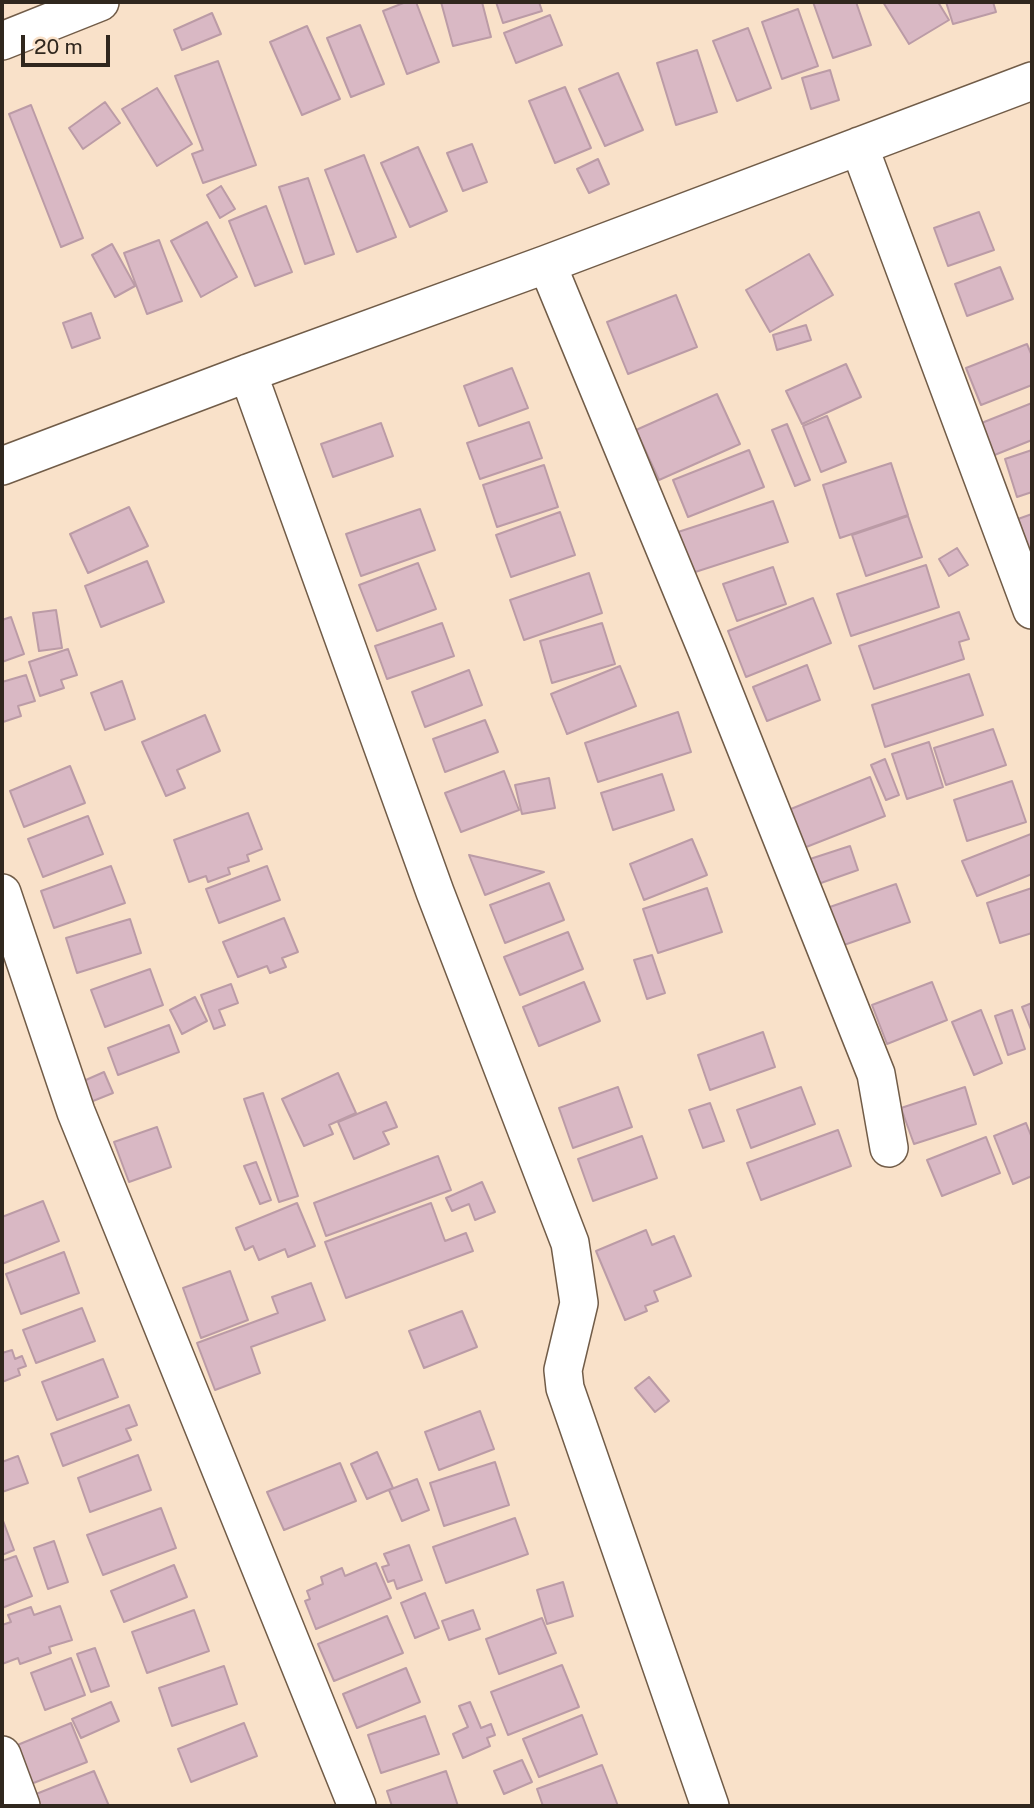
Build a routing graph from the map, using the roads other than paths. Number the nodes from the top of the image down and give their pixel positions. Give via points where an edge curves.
1 (100, 2) edge
2 (2, 41) edge
3 (1032, 81) edge
4 (859, 146) junction
5 (547, 264) junction
6 (248, 373) junction
7 (2, 466) edge
8 (1032, 610) edge
9 (2, 893) edge
10 (889, 1149) dead end
11 (2, 1755) edge
12 (21, 1806) edge
13 (357, 1806) edge
14 (710, 1806) edge

1 - 2 street
3 - 4 street
4 - 5 street
4 - 8 street
5 - 6 street
5 - 10 street via 876,1074
6 - 7 street
6 - 14 street via 435,892 570,1243 579,1303 564,1370 565,1388
9 - 13 street via 76,1112
11 - 12 street

